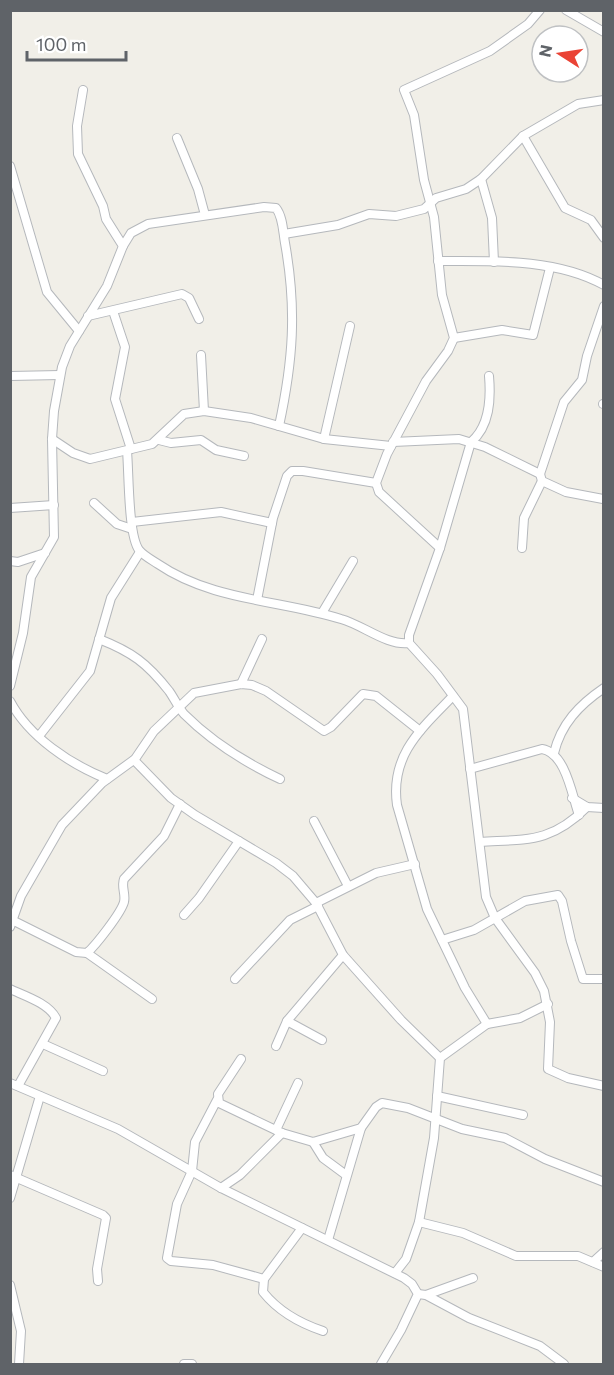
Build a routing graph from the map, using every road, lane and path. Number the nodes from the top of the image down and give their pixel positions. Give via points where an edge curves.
1 (540, 10) edge
2 (566, 10) edge
3 (603, 32) edge
4 (83, 90) dead end
5 (603, 100) edge
6 (523, 136) junction
7 (177, 138) dead end
8 (10, 166) edge
9 (481, 179) junction
10 (430, 204) junction
11 (205, 215) junction
12 (284, 234) junction
13 (603, 238) edge
14 (123, 246) junction
15 (438, 261) junction
16 (494, 262) junction
17 (550, 268) junction
18 (603, 285) edge
19 (603, 306) edge
20 (113, 311) junction
21 (603, 313) edge
22 (88, 316) junction
23 (199, 319) dead end
24 (351, 326) dead end
25 (78, 331) junction
26 (454, 338) junction
27 (201, 355) dead end
28 (60, 375) junction
29 (10, 376) edge
30 (489, 376) dead end
31 (204, 411) junction
32 (279, 426) junction
33 (52, 438) junction
34 (324, 439) junction
35 (159, 440) junction
36 (471, 442) junction
37 (392, 444) junction
38 (129, 450) junction
39 (244, 456) dead end
40 (541, 478) junction
41 (376, 483) junction
42 (603, 499) edge
43 (94, 503) dead end
44 (54, 505) junction
45 (10, 508) edge
46 (272, 522) junction
47 (132, 526) junction
48 (440, 548) junction
49 (522, 548) dead end
50 (140, 552) junction
51 (45, 553) junction
52 (10, 561) edge
53 (353, 561) dead end
54 (257, 600) junction
55 (322, 613) junction
56 (99, 639) junction
57 (262, 639) dead end
58 (409, 643) junction
59 (241, 684) junction
60 (10, 686) edge
61 (603, 688) edge
62 (453, 696) junction
63 (10, 701) edge
64 (178, 706) junction
65 (420, 731) junction
66 (39, 736) junction
67 (554, 753) junction
68 (134, 760) junction
69 (470, 769) junction
70 (107, 779) junction
71 (280, 779) dead end
72 (572, 798) junction
73 (180, 804) junction
74 (587, 807) junction
75 (603, 808) edge
76 (579, 815) junction
77 (314, 822) dead end
78 (239, 841) junction
79 (480, 842) junction
80 (415, 864) junction
81 (348, 886) junction
82 (317, 905) junction
83 (184, 915) dead end
84 (495, 918) junction
85 (12, 924) edge
86 (442, 940) junction
87 (87, 953) junction
88 (343, 955) junction
89 (235, 979) dead end
90 (603, 979) edge
91 (10, 988) edge
92 (152, 999) dead end
93 (548, 1004) junction
94 (287, 1022) junction
95 (487, 1024) junction
96 (322, 1040) dead end
97 (43, 1044) junction
98 (276, 1046) dead end
99 (440, 1058) junction
100 (241, 1059) dead end
101 (103, 1071) dead end
102 (298, 1083) dead end
103 (14, 1084) edge
104 (603, 1086) edge
105 (40, 1096) junction
106 (437, 1096) junction
107 (217, 1100) junction
108 (523, 1115) dead end
109 (436, 1120) junction
110 (361, 1128) junction
111 (279, 1131) junction
112 (313, 1142) junction
113 (192, 1171) junction
114 (346, 1175) junction
115 (13, 1176) edge
116 (603, 1182) edge
117 (221, 1188) junction
118 (10, 1198) edge
119 (419, 1222) junction
120 (302, 1228) junction
121 (328, 1240) junction
122 (603, 1252) edge
123 (593, 1262) junction
124 (603, 1267) edge
125 (395, 1273) junction
126 (264, 1278) junction
127 (473, 1278) dead end
128 (98, 1281) dead end
129 (10, 1285) edge
130 (422, 1294) junction
131 (323, 1330) dead end
132 (19, 1365) edge
133 (184, 1365) edge
134 (192, 1365) edge
135 (381, 1365) edge
136 (564, 1365) edge

1 - 10 street via 528,24 490,51 404,90 414,115
2 - 3 street
4 - 14 street via 77,126 78,154 106,219
5 - 6 street via 578,104
6 - 9 street
6 - 13 street via 565,208 591,220
7 - 11 street
8 - 25 street via 47,292
9 - 10 street
9 - 16 street via 491,210
10 - 12 street via 396,216 369,214 338,225
10 - 15 street
11 - 12 street via 271,206 279,212
11 - 14 street via 148,224 131,233
12 - 32 street via 294,326 291,371
14 - 22 street via 107,286
15 - 16 street
15 - 26 street via 442,295
16 - 17 street
17 - 18 street
17 - 26 street via 533,335 502,330
19 - 21 street
20 - 22 street
20 - 23 street via 182,294 189,298
20 - 38 street via 125,348 115,399
21 - 40 street via 582,380 564,402
22 - 25 street
24 - 34 street
25 - 28 street
26 - 37 street
27 - 31 street
28 - 29 street
28 - 33 street
30 - 36 street via 488,410 482,431
31 - 32 street
31 - 35 street via 184,414
32 - 34 street
33 - 38 street via 90,459
33 - 44 street
34 - 37 street
35 - 38 street
35 - 39 street via 207,441 216,450
36 - 37 street via 440,438
36 - 40 street
36 - 48 street
37 - 41 street
38 - 47 street
40 - 42 street via 566,492
40 - 49 street via 524,518
41 - 46 street via 292,471
41 - 48 street via 379,492
43 - 47 street via 117,524
44 - 45 street
44 - 51 street via 54,537
46 - 47 street via 221,512
46 - 54 street
47 - 50 street
48 - 58 street
50 - 54 street via 195,583
50 - 56 street via 111,598
51 - 52 street
51 - 60 street via 31,577
53 - 55 street
54 - 55 street
55 - 58 street via 364,627 390,641
56 - 64 street via 139,658
56 - 66 street via 87,676
57 - 59 street
58 - 62 street
59 - 64 street via 194,693
59 - 65 street via 266,691 324,731 363,694 376,696
61 - 67 street via 574,713 559,733
62 - 65 street
62 - 69 street via 463,710
63 - 66 street via 19,718
64 - 68 street
64 - 71 street via 236,758
65 - 80 street via 397,768 394,789
66 - 70 street via 75,763
67 - 69 street via 542,749
67 - 72 street
68 - 70 street
68 - 73 street
69 - 79 street
70 - 85 street via 62,825 21,896
72 - 74 street
72 - 76 street
73 - 78 street
73 - 87 street via 164,836 124,879 125,900 121,909
74 - 75 street
74 - 76 street
76 - 79 street via 540,838
77 - 81 street
78 - 82 street via 293,876
78 - 83 street
79 - 84 street via 486,897
80 - 81 street via 376,873
80 - 86 street via 427,909
81 - 82 street
82 - 88 street
82 - 89 street via 290,920
84 - 86 street via 474,930
84 - 90 street via 525,901 558,895 583,979
84 - 93 street via 535,974
85 - 87 street via 76,952
86 - 95 street
87 - 92 street
88 - 94 street
88 - 99 street via 400,1020
91 - 97 street via 53,1013 55,1023
93 - 95 street via 520,1018
93 - 104 street via 548,1069
94 - 96 street
94 - 98 street
95 - 99 street
97 - 101 street
97 - 103 street
99 - 106 street
100 - 107 street
102 - 111 street
103 - 105 street
105 - 113 street via 126,1133
105 - 115 street
106 - 108 street
106 - 109 street
107 - 111 street
107 - 113 street via 195,1142
109 - 110 street via 408,1108 382,1103
109 - 116 street via 505,1138
109 - 119 street
110 - 112 street
110 - 114 street
111 - 112 street
111 - 117 street via 240,1175
112 - 114 street via 323,1158
113 - 117 street
113 - 126 street via 177,1204 167,1258
114 - 121 street
115 - 118 street
115 - 128 street via 104,1215
117 - 120 street
119 - 123 street via 463,1233 516,1256 578,1256
119 - 125 street via 406,1259
120 - 121 street
120 - 126 street
121 - 125 street
122 - 123 street
123 - 124 street
125 - 130 street
126 - 131 street via 263,1292 284,1313
127 - 130 street
129 - 132 street via 21,1331
130 - 135 street
130 - 136 street via 469,1318 540,1346
133 - 134 street

